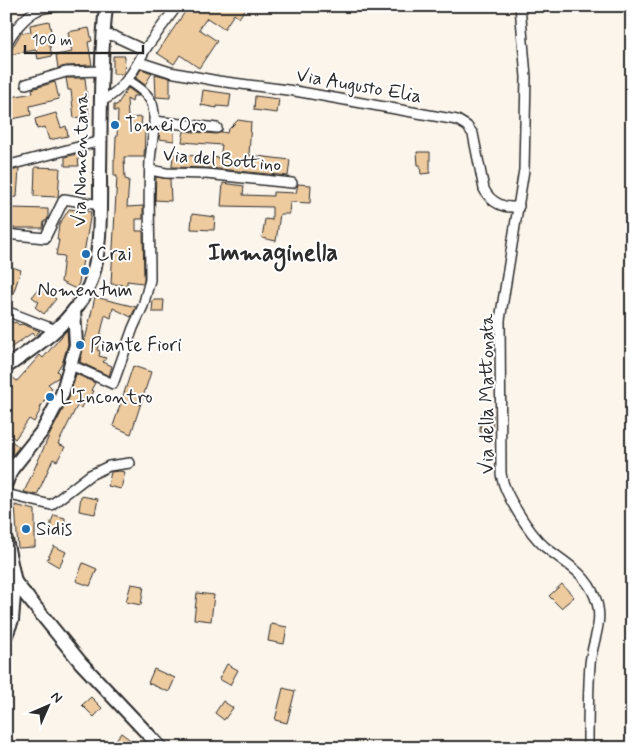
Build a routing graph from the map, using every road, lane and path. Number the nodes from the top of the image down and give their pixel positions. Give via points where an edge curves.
1 (58, 6) edge
2 (106, 6) edge
3 (177, 6) edge
4 (520, 6) edge
5 (103, 35) junction
6 (6, 46) edge
7 (144, 48) junction
8 (139, 62) junction
9 (102, 71) junction
10 (127, 80) junction
11 (26, 84) dead end
12 (102, 101) junction
13 (154, 121) junction
14 (217, 128) dead end
15 (102, 139) junction
16 (6, 166) edge
17 (150, 170) junction
18 (292, 183) dead end
19 (100, 205) junction
20 (519, 206) junction
21 (6, 234) edge
22 (74, 310) junction
23 (6, 311) edge
24 (56, 330) junction
25 (71, 365) junction
26 (6, 367) edge
27 (130, 463) dead end
28 (6, 483) edge
29 (6, 494) edge
30 (6, 540) edge
31 (15, 582) junction
32 (6, 635) edge
33 (161, 748) edge
34 (588, 748) edge

1 - 6 street via 38,9 9,37
2 - 5 street, Via Nomentana
3 - 7 street
4 - 20 street, Via della Mattonata via 526,106
5 - 7 street
5 - 9 street, Via Nomentana
7 - 8 street
8 - 10 street
8 - 20 street, Via Augusto Elia via 218,81 295,91 457,120 472,134 487,195 503,206
9 - 11 street via 66,72
9 - 12 street, Via Nomentana
10 - 12 street via 119,90
10 - 13 street via 150,100
12 - 15 street, Via Nomentana
13 - 14 street
13 - 17 street
15 - 16 street
15 - 19 street, Via Nomentana
17 - 18 street, Via del Bottino
17 - 25 street via 150,280 113,384
19 - 21 street via 64,199 44,238
19 - 22 street, Via Nomentana via 96,259 89,286
20 - 34 street, Via della Mattonata via 500,320 502,476 508,494 532,533 578,572 596,599 599,620 590,665
22 - 24 street, Via Nomentana
22 - 25 street via 76,345
23 - 24 street
24 - 26 street, Via Nomentana
25 - 28 street via 51,416 12,469
27 - 29 street via 109,466 90,475 51,505
30 - 31 street
31 - 32 street via 12,620
31 - 33 street via 81,663

